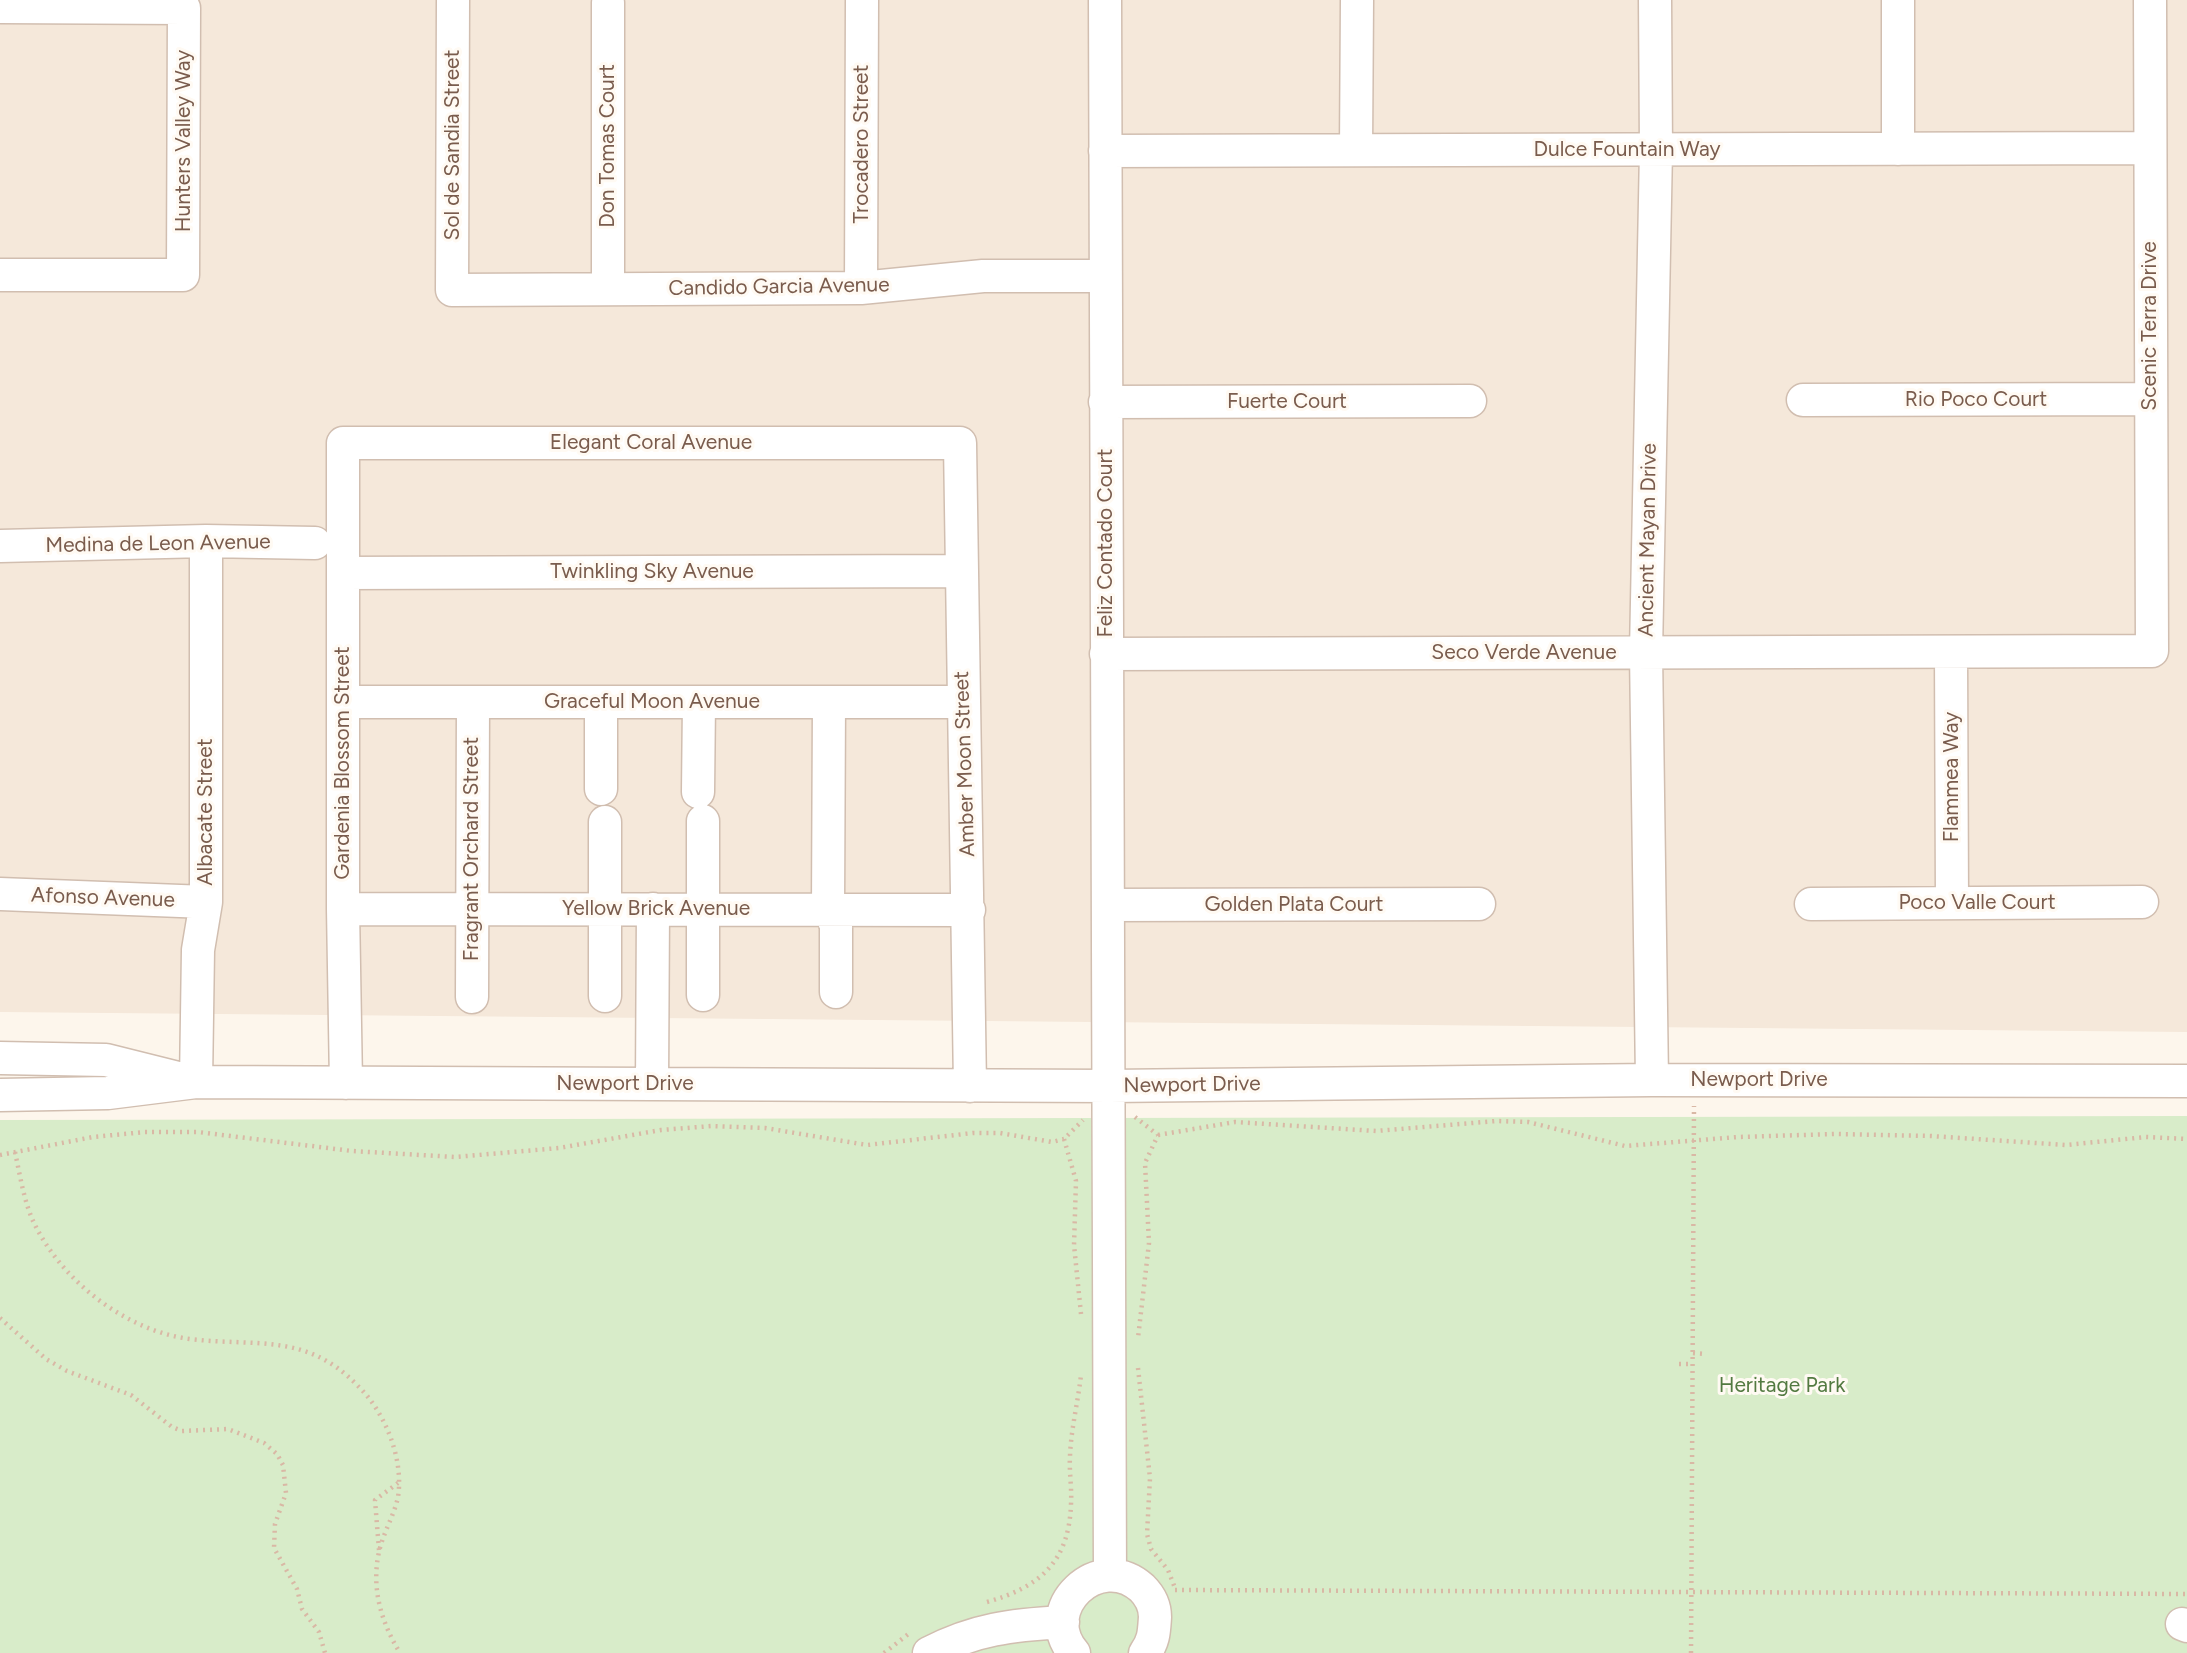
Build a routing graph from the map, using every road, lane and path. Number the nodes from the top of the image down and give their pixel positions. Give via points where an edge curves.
1 (453, 0) edge
2 (862, 0) edge
3 (1105, 0) edge
4 (1357, 0) edge
5 (1655, 0) edge
6 (1899, 0) edge
7 (2150, 0) edge
8 (608, 3) dead end
9 (0, 7) edge
10 (2150, 148) junction
11 (1898, 149) junction
12 (1356, 150) junction
13 (1656, 150) junction
14 (1105, 151) junction
15 (0, 275) edge
16 (1105, 276) junction
17 (862, 288) junction
18 (608, 289) junction
19 (452, 290) joint
20 (2149, 399) junction
21 (1803, 400) dead end
22 (1470, 401) dead end
23 (1105, 402) junction
24 (343, 443) joint
25 (960, 443) joint
26 (206, 541) junction
27 (315, 543) dead end
28 (0, 546) edge
29 (961, 571) junction
30 (343, 573) junction
31 (2152, 651) joint
32 (1646, 652) junction
33 (1951, 652) junction
34 (1106, 654) junction
35 (343, 702) junction
36 (473, 702) junction
37 (601, 702) junction
38 (699, 702) junction
39 (829, 702) junction
40 (962, 702) junction
41 (601, 789) dead end
42 (605, 822) dead end
43 (0, 894) edge
44 (206, 902) junction
45 (2142, 902) dead end
46 (1952, 903) junction
47 (1479, 904) dead end
48 (1811, 904) dead end
49 (1108, 905) junction
50 (828, 908) junction
51 (343, 909) junction
52 (472, 909) junction
53 (605, 909) junction
54 (653, 909) junction
55 (703, 909) junction
56 (969, 911) junction
57 (836, 992) dead end
58 (703, 995) dead end
59 (605, 996) dead end
60 (472, 997) dead end
61 (0, 1058) edge
62 (1652, 1080) junction
63 (2187, 1081) edge
64 (196, 1082) junction
65 (346, 1083) junction
66 (652, 1084) junction
67 (970, 1086) junction
68 (1098, 1086) junction
69 (0, 1095) edge
70 (1694, 1105) dead end
71 (1134, 1116) dead end
72 (1158, 1135) junction
73 (1064, 1139) junction
74 (2187, 1139) edge
75 (1693, 1142) junction
76 (15, 1152) junction
77 (0, 1155) edge
78 (1081, 1316) dead end
79 (0, 1318) edge
80 (1138, 1350) dead end
81 (1693, 1353) junction
82 (1706, 1354) dead end
83 (1137, 1362) dead end
84 (1082, 1363) dead end
85 (1679, 1364) dead end
86 (1693, 1364) junction
87 (399, 1482) junction
88 (379, 1551) junction
89 (1110, 1575) junction
90 (1175, 1590) junction
91 (1692, 1592) junction
92 (1175, 1598) dead end
93 (978, 1605) dead end
94 (2185, 1615) edge
95 (1063, 1622) junction
96 (923, 1640) edge
97 (325, 1653) edge
98 (400, 1653) edge
99 (884, 1653) edge
100 (1074, 1653) edge
101 (1145, 1653) edge
102 (1691, 1653) edge

1 - 19 street, Sol de Sandia Street
2 - 17 street, Trocadero Street
3 - 14 street, Feliz Contado Court
4 - 12 street
5 - 13 street, Ancient Mayan Drive
6 - 11 street
7 - 10 street, Scenic Terra Drive
8 - 18 street, Don Tomas Court
9 - 15 street, Hunters Valley Way via 184,8 183,275
10 - 11 street, Dulce Fountain Way
10 - 20 street, Scenic Terra Drive
11 - 13 street, Dulce Fountain Way
12 - 13 street, Dulce Fountain Way
12 - 14 street, Dulce Fountain Way
13 - 32 street, Ancient Mayan Drive
14 - 16 street, Feliz Contado Court
16 - 17 street, Candido Garcia Avenue via 983,276
16 - 23 street, Feliz Contado Court
17 - 18 street, Candido Garcia Avenue
18 - 19 street, Candido Garcia Avenue
20 - 21 street, Rio Poco Court
20 - 31 street, Scenic Terra Drive
22 - 23 street, Fuerte Court
23 - 34 street, Feliz Contado Court
24 - 25 street, Elegant Coral Avenue
24 - 30 street, Gardenia Blossom Street
25 - 29 street, Amber Moon Street
26 - 27 street, Medina de Leon Avenue
26 - 28 street, Medina de Leon Avenue
26 - 44 street, Albacate Street
29 - 30 street, Twinkling Sky Avenue
29 - 40 street, Amber Moon Street
30 - 35 street, Gardenia Blossom Street
31 - 33 street, Seco Verde Avenue
32 - 33 street, Seco Verde Avenue
32 - 34 street, Seco Verde Avenue
32 - 62 street, Ancient Mayan Drive
33 - 46 street, Flammea Way
34 - 49 street, Feliz Contado Court
35 - 36 street, Graceful Moon Avenue
35 - 51 street, Gardenia Blossom Street
36 - 37 street, Graceful Moon Avenue
36 - 52 street, Fragrant Orchard Street
37 - 38 street, Graceful Moon Avenue
37 - 41 street
38 - 39 street, Graceful Moon Avenue
38 - 55 street
39 - 40 street, Graceful Moon Avenue
39 - 50 street
40 - 56 street, Amber Moon Street
42 - 53 street
43 - 44 street, Afonso Avenue
44 - 64 street, Albacate Street via 198,950
45 - 46 street, Poco Valle Court
46 - 48 street, Poco Valle Court
47 - 49 street, Golden Plata Court
49 - 68 street, Feliz Contado Court
50 - 55 street, Yellow Brick Avenue
50 - 56 street, Yellow Brick Avenue
50 - 57 street via 836,925
51 - 52 street, Yellow Brick Avenue
51 - 65 street, Gardenia Blossom Street
52 - 53 street, Yellow Brick Avenue
52 - 60 street, Fragrant Orchard Street
53 - 54 street, Yellow Brick Avenue
53 - 59 street
54 - 55 street, Yellow Brick Avenue
54 - 66 street
55 - 58 street
56 - 67 street, Amber Moon Street
61 - 64 street, Newport Drive via 106,1060
62 - 63 street, Newport Drive
62 - 68 street, Newport Drive
64 - 65 street, Newport Drive
64 - 69 street, Newport Drive via 108,1093
65 - 66 street, Newport Drive
66 - 67 street, Newport Drive
67 - 68 street, Newport Drive
68 - 73 path via 1084,1119
68 - 89 street, Feliz Contado Court
70 - 75 path
71 - 72 path
72 - 75 path via 1236,1122 1376,1131 1496,1121 1528,1122 1625,1146
72 - 80 path via 1145,1163 1149,1243
73 - 76 path via 1052,1142 972,1133 867,1145 765,1128 712,1126 456,1157 352,1152 198,1132 145,1132 93,1136
73 - 78 path via 1075,1170 1074,1245
74 - 75 path via 2146,1136 2066,1145 1835,1134
75 - 81 path
76 - 77 path
76 - 87 path via 33,1222 52,1254 78,1283 151,1329 188,1339 283,1343 335,1366 375,1407 398,1460
79 - 97 path via 46,1359 131,1395 172,1427 182,1431 228,1429 264,1443 277,1454 286,1493 275,1524 274,1548 297,1589 302,1609 319,1632
81 - 82 path
81 - 86 path
83 - 90 path via 1150,1478 1147,1534
84 - 93 path via 1065,1543 1049,1570 1036,1581
85 - 86 path
86 - 91 path
87 - 88 path
87 - 88 path via 375,1500
88 - 98 path via 379,1607
89 - 95 street via 1090,1579 1077,1588 1067,1601
89 - 101 street via 1136,1583 1155,1608 1154,1639
90 - 91 path
90 - 92 path
91 - 94 path
91 - 102 path
95 - 96 street
95 - 100 street
96 - 99 path

